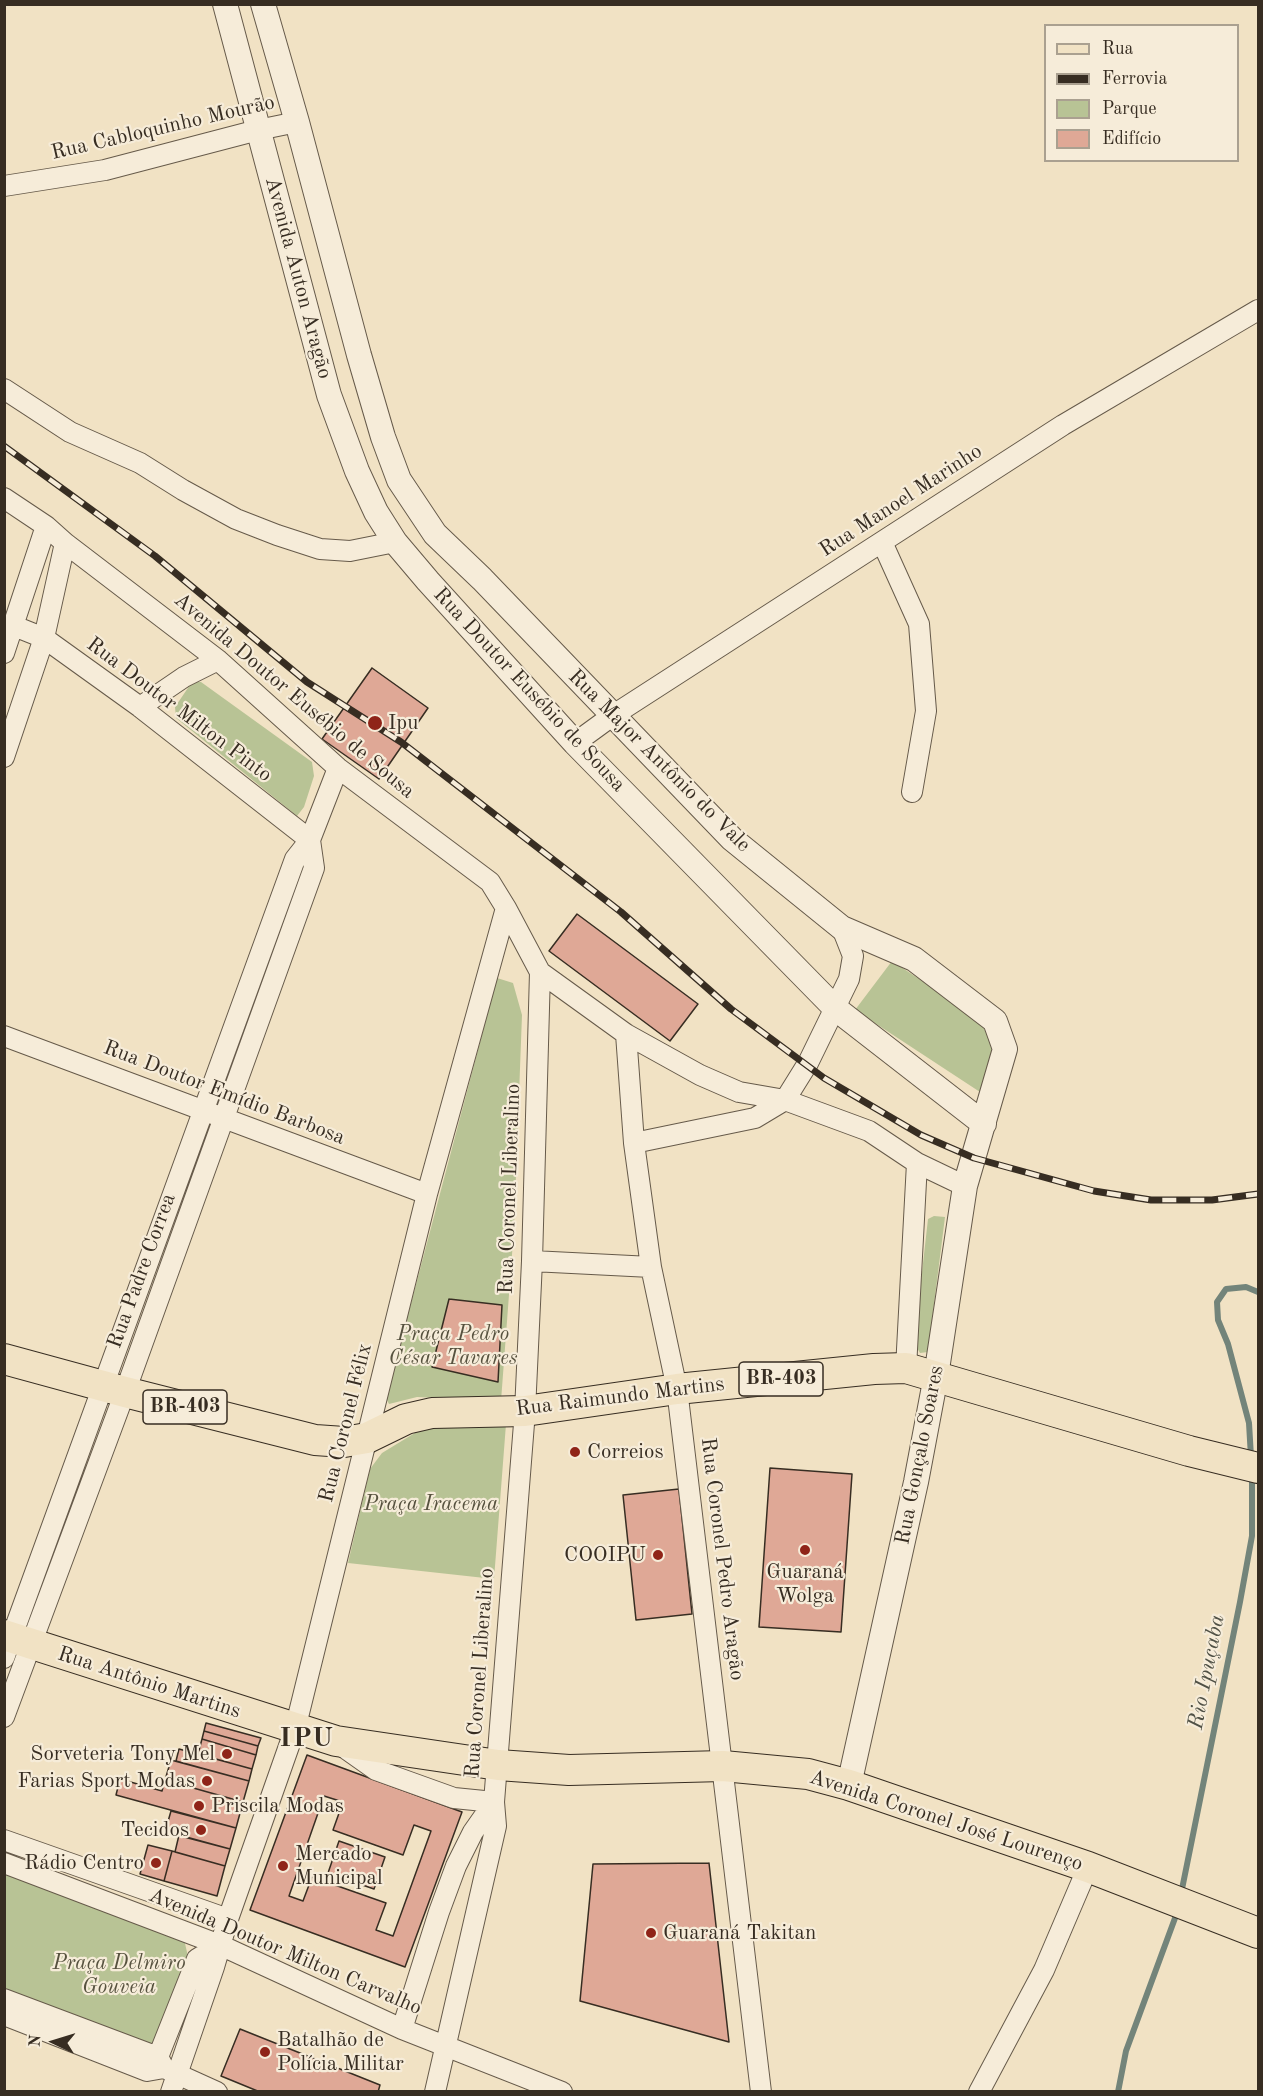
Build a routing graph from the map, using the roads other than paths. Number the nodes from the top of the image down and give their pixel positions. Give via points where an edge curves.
1 (225, 4) edge
2 (263, 4) edge
3 (297, 122) junction
4 (258, 130) junction
5 (4, 186) edge
6 (1258, 310) edge
7 (4, 389) edge
8 (4, 498) edge
9 (46, 526) junction
10 (435, 534) joint
11 (395, 542) junction
12 (882, 542) junction
13 (65, 543) junction
14 (14, 626) junction
15 (44, 638) junction
16 (4, 653) edge
17 (218, 660) junction
18 (140, 707) junction
19 (612, 716) junction
20 (575, 742) junction
21 (4, 757) edge
22 (338, 768) junction
23 (912, 792) dead end
24 (310, 840) junction
25 (506, 908) junction
26 (842, 928) junction
27 (540, 972) junction
28 (836, 1009) junction
29 (626, 1034) junction
30 (4, 1036) edge
31 (785, 1100) junction
32 (204, 1110) junction
33 (223, 1118) junction
34 (984, 1124) junction
35 (634, 1143) junction
36 (917, 1163) junction
37 (965, 1186) junction
38 (427, 1194) junction
39 (532, 1261) junction
40 (651, 1267) junction
41 (4, 1359) edge
42 (906, 1368) junction
43 (936, 1376) junction
44 (114, 1389) junction
45 (677, 1389) junction
46 (525, 1411) junction
47 (367, 1438) junction
48 (1258, 1468) edge
49 (13, 1644) edge
50 (4, 1717) edge
51 (295, 1729) junction
52 (336, 1741) junction
53 (498, 1765) junction
54 (723, 1766) junction
55 (849, 1785) junction
56 (494, 1802) junction
57 (4, 1840) edge
58 (4, 1863) edge
59 (1088, 1867) junction
60 (228, 1919) junction
61 (1258, 1933) edge
62 (220, 1945) junction
63 (4, 1999) edge
64 (4, 2015) edge
65 (402, 2030) junction
66 (445, 2047) junction
67 (168, 2073) edge
68 (217, 2091) edge
69 (435, 2091) edge
70 (562, 2091) edge
71 (761, 2091) edge
72 (979, 2091) edge

1 - 4 street, Avenida Auton Aragão
2 - 3 street, Avenida Auton Aragão
3 - 4 street, Rua Cabloquinho Mourão
3 - 10 street, Avenida Auton Aragão via 382,437 399,480
4 - 5 street, Rua Cabloquinho Mourão via 105,170
4 - 11 street, Avenida Auton Aragão via 329,395 357,471
6 - 12 street, Rua Manoel Marinho via 1063,425
7 - 11 street via 70,432 140,463 227,514 277,535 320,549 350,551
8 - 9 street, Avenida Doutor Eusébio de Sousa
9 - 13 street, Avenida Doutor Eusébio de Sousa
9 - 14 street
10 - 19 street, Rua Major Antônio do Vale
11 - 20 street, Rua Doutor Eusébio de Sousa
12 - 19 street, Rua Manoel Marinho
12 - 23 street via 919,624 926,711
13 - 15 street
13 - 17 street, Avenida Doutor Eusébio de Sousa
14 - 15 street, Rua Doutor Milton Pinto
14 - 16 street
15 - 18 street, Rua Doutor Milton Pinto
15 - 21 street
17 - 18 street
17 - 22 street, Avenida Doutor Eusébio de Sousa
18 - 24 street, Rua Doutor Milton Pinto
19 - 20 street, Rua Manoel Marinho
19 - 26 street, Rua Major Antônio do Vale via 732,839
20 - 28 street, Rua Doutor Eusébio de Sousa
22 - 24 street, Rua Padre Correa
22 - 25 street, Avenida Doutor Eusébio de Sousa via 490,882
24 - 32 street, Rua Padre Correa via 295,860
24 - 33 street, Rua Padre Correa via 314,868
25 - 27 street, Avenida Doutor Eusébio de Sousa
25 - 38 street, Rua Coronel Félix
26 - 28 street via 853,956 849,979
26 - 34 street, Rua Major Antônio do Vale via 915,959 995,1021 1005,1048
27 - 29 street, Avenida Doutor Eusébio de Sousa
27 - 39 street, Rua Coronel Liberalino
28 - 31 street
28 - 34 street, Rua Doutor Eusébio de Sousa
29 - 31 street, Avenida Doutor Eusébio de Sousa via 739,1092
29 - 35 street, Rua Coronel Pedro Aragão
30 - 32 street, Rua Doutor Emídio Barbosa
31 - 35 street via 755,1118
31 - 36 street, Avenida Doutor Eusébio de Sousa via 869,1131
32 - 33 street, Rua Doutor Emídio Barbosa
32 - 44 street, Rua Padre Correa
33 - 38 street, Rua Doutor Emídio Barbosa
33 - 44 street, Rua Padre Correa
34 - 37 street, Rua Gonçalo Soares
35 - 40 street, Rua Coronel Pedro Aragão
36 - 37 street, Avenida Doutor Eusébio de Sousa
36 - 42 street, Rua Gonçalo Soares
37 - 43 street, Rua Gonçalo Soares
38 - 47 street, Rua Coronel Félix
39 - 40 street
39 - 46 street, Rua Coronel Liberalino
40 - 45 street, Rua Coronel Pedro Aragão
41 - 44 main road, BR-403
42 - 43 main road, Rua Raimundo Martins / BR-403
42 - 45 main road, Rua Raimundo Martins / BR-403
43 - 48 main road, Rua Raimundo Martins / BR-403
43 - 55 street, Rua Gonçalo Soares
44 - 47 main road, BR-403 via 315,1440 344,1442
44 - 49 street, Rua Padre Correa
45 - 46 main road, Rua Raimundo Martins / BR-403
45 - 54 street, Rua Coronel Pedro Aragão
46 - 47 main road, Rua Raimundo Martins / BR-403 via 432,1413 406,1419
46 - 53 street, Rua Coronel Liberalino
47 - 51 street, Rua Coronel Félix
49 - 50 street, Rua Padre Correa
49 - 51 main road, Rua Antônio Martins
51 - 52 main road, Avenida Coronel José Lourenço
51 - 60 street, Rua Coronel Félix
52 - 53 main road, Avenida Coronel José Lourenço
52 - 56 street, Avenida Coronel José Lourenço via 376,1770 454,1798
53 - 54 main road, Avenida Coronel José Lourenço via 569,1770
53 - 56 street, Rua Coronel Liberalino
54 - 55 main road, Avenida Coronel José Lourenço via 808,1774
54 - 71 street, Rua Coronel Pedro Aragão
55 - 59 main road, Avenida Coronel José Lourenço
56 - 65 street, Rua Coronel Liberalino via 456,1866
56 - 66 street, Rua Coronel Liberalino via 496,1826
57 - 60 street, Avenida Doutor Milton Carvalho
58 - 62 street, Avenida Doutor Milton Carvalho
59 - 61 main road, Avenida Coronel José Lourenço
59 - 72 street via 1044,1970
60 - 62 street, Rua Coronel Félix
62 - 65 street, Avenida Doutor Milton Carvalho
62 - 67 street, Rua Coronel Félix
62 - 67 street via 197,1959
63 - 67 street
64 - 67 street via 147,2071
65 - 66 street, Avenida Doutor Milton Carvalho
66 - 69 street, Rua Coronel Liberalino
66 - 70 street, Avenida Doutor Milton Carvalho
67 - 68 street

